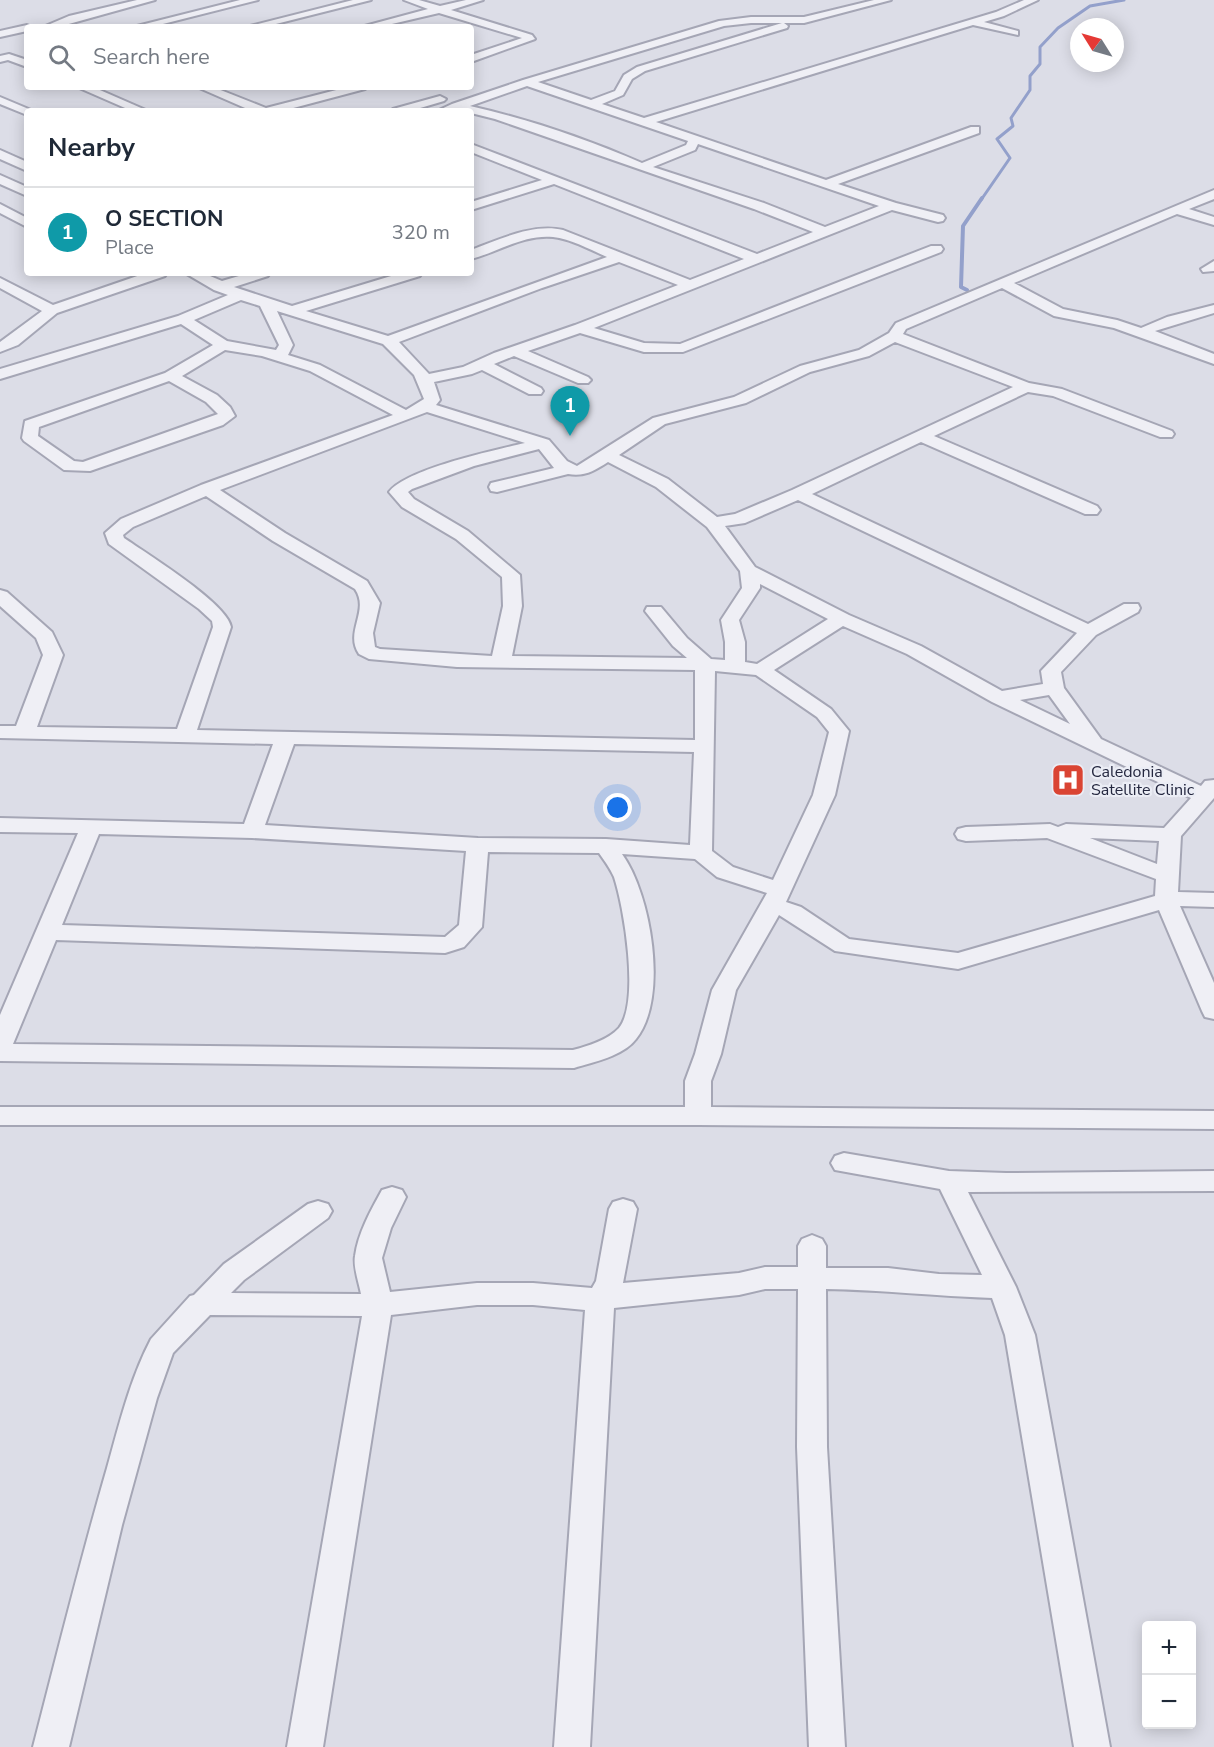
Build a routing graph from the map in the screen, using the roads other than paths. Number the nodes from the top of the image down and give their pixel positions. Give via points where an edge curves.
1 (150, 0) edge
2 (253, 0) edge
3 (366, 0) edge
4 (410, 0) edge
5 (478, 0) edge
6 (886, 0) edge
7 (1033, 0) edge
8 (439, 9) junction
9 (804, 20) junction
10 (972, 22) junction
11 (56, 24) edge
12 (151, 24) edge
13 (264, 24) edge
14 (378, 24) edge
15 (486, 24) junction
16 (474, 27) edge
17 (24, 29) edge
18 (1014, 33) dead end
19 (0, 34) edge
20 (474, 58) edge
21 (0, 59) edge
22 (24, 63) edge
23 (527, 82) junction
24 (90, 90) edge
25 (211, 90) edge
26 (230, 90) edge
27 (350, 90) edge
28 (219, 93) junction
29 (0, 100) edge
30 (441, 105) edge
31 (589, 105) junction
32 (456, 106) junction
33 (135, 108) edge
34 (255, 108) edge
35 (281, 108) edge
36 (420, 108) edge
37 (464, 108) edge
38 (24, 111) edge
39 (474, 111) edge
40 (642, 122) junction
41 (975, 130) dead end
42 (695, 140) junction
43 (474, 149) edge
44 (0, 154) edge
45 (498, 159) junction
46 (480, 164) dead end
47 (24, 166) edge
48 (642, 167) junction
49 (555, 180) junction
50 (3, 182) edge
51 (826, 184) junction
52 (24, 191) edge
53 (1214, 194) edge
54 (474, 205) edge
55 (891, 206) junction
56 (0, 208) edge
57 (1178, 210) junction
58 (938, 218) dead end
59 (24, 221) edge
60 (1214, 221) edge
61 (826, 232) junction
62 (936, 249) dead end
63 (474, 254) edge
64 (617, 258) junction
65 (755, 258) junction
66 (132, 276) edge
67 (198, 276) edge
68 (254, 276) edge
69 (406, 276) edge
70 (0, 282) edge
71 (1003, 284) junction
72 (691, 285) junction
73 (219, 287) junction
74 (240, 295) junction
75 (266, 304) junction
76 (1214, 309) edge
77 (52, 310) junction
78 (293, 311) junction
79 (183, 319) junction
80 (580, 328) junction
81 (1148, 335) junction
82 (894, 336) junction
83 (388, 341) junction
84 (224, 345) junction
85 (0, 348) edge
86 (516, 351) junction
87 (280, 356) junction
88 (1214, 359) edge
89 (482, 364) junction
90 (0, 374) edge
91 (170, 376) junction
92 (997, 376) junction
93 (426, 379) junction
94 (583, 380) dead end
95 (1026, 387) junction
96 (535, 391) dead end
97 (426, 407) junction
98 (980, 408) junction
99 (406, 416) junction
100 (1166, 435) dead end
101 (920, 436) junction
102 (543, 443) junction
103 (608, 456) junction
104 (567, 469) junction
105 (497, 487) dead end
106 (207, 489) junction
107 (798, 494) junction
108 (1091, 510) dead end
109 (713, 523) junction
110 (749, 571) junction
111 (0, 596) edge
112 (1131, 608) dead end
113 (654, 611) dead end
114 (842, 619) junction
115 (1089, 631) junction
116 (500, 662) junction
117 (705, 664) junction
118 (735, 667) junction
119 (761, 670) junction
120 (1054, 688) junction
121 (999, 698) junction
122 (0, 732) edge
123 (24, 733) junction
124 (185, 735) junction
125 (285, 739) junction
126 (1094, 743) junction
127 (705, 746) junction
128 (1210, 790) edge
129 (0, 825) edge
130 (91, 828) junction
131 (252, 831) junction
132 (1050, 831) junction
133 (966, 834) dead end
134 (1170, 835) junction
135 (478, 844) junction
136 (606, 846) junction
137 (701, 853) junction
138 (1167, 876) junction
139 (777, 897) junction
140 (1166, 900) junction
141 (1214, 900) edge
142 (48, 932) junction
143 (1214, 1011) edge
144 (0, 1044) edge
145 (0, 1052) edge
146 (0, 1116) edge
147 (698, 1116) junction
148 (1214, 1120) edge
149 (844, 1163) dead end
150 (949, 1181) junction
151 (1214, 1181) edge
152 (392, 1197) dead end
153 (623, 1209) dead end
154 (318, 1211) dead end
155 (812, 1246) dead end
156 (812, 1278) junction
157 (1002, 1287) junction
158 (600, 1300) junction
159 (201, 1304) junction
160 (378, 1305) junction
161 (51, 1747) edge
162 (305, 1747) edge
163 (572, 1747) edge
164 (826, 1747) edge
165 (1092, 1747) edge

1 - 11 street
2 - 12 street
3 - 13 street
4 - 8 street
5 - 8 street
6 - 9 street
7 - 10 street
8 - 14 street
8 - 15 street
9 - 23 street via 723,23
9 - 31 street via 641,69 628,77 619,93
10 - 18 street
10 - 40 street
15 - 16 street
15 - 20 street via 530,39
17 - 19 street
21 - 22 street via 9,57
23 - 31 street
23 - 32 street
24 - 33 street
25 - 28 street
26 - 28 street
27 - 35 street
28 - 34 street
29 - 38 street
30 - 32 street
30 - 36 street
31 - 40 street
32 - 37 street
39 - 48 street
40 - 42 street
41 - 51 street
42 - 48 street via 691,147
42 - 51 street
43 - 45 street
44 - 47 street
45 - 46 street
45 - 49 street
48 - 61 street
49 - 54 street
49 - 65 street
50 - 52 street
51 - 55 street
53 - 57 street
55 - 58 street
55 - 61 street
56 - 59 street
57 - 60 street
57 - 71 street
61 - 65 street
62 - 80 street via 683,348 657,350
63 - 64 street via 549,232 578,239
64 - 72 street
64 - 83 street
65 - 72 street
66 - 77 street
67 - 73 street
68 - 73 street
69 - 78 street
70 - 77 street
71 - 81 street via 1059,313 1117,324
71 - 82 street via 901,326
72 - 80 street
73 - 74 street
74 - 75 street
74 - 79 street
75 - 78 street
75 - 87 street via 286,345
76 - 81 street via 1163,322 1148,328
77 - 85 street
78 - 83 street
79 - 84 street
79 - 90 street
80 - 86 street
81 - 88 street
82 - 92 street
82 - 103 street via 864,353 805,369 740,400 659,421
83 - 93 street
84 - 87 street
84 - 91 street
86 - 89 street
86 - 94 street
87 - 99 street via 315,368
89 - 93 street via 458,374
89 - 96 street
91 - 91 street via 197,388 225,409 227,416 84,467 69,466 30,438 31,424
92 - 95 street
92 - 98 street
93 - 97 street via 432,399
95 - 98 street
95 - 100 street via 1067,396
97 - 99 street
97 - 102 street
98 - 101 street
99 - 106 street
101 - 107 street
101 - 108 street
102 - 104 street
102 - 116 street via 468,462 406,485 398,492 408,503 462,535 511,574 514,594
103 - 104 street via 588,468
103 - 109 street via 662,483
104 - 105 street
106 - 116 street via 361,585 370,595 372,605 362,641 366,650 376,655 426,660
106 - 124 street via 127,523 113,537 221,620 222,627
107 - 109 street via 739,519
107 - 115 street
109 - 110 street
110 - 114 street
110 - 118 street via 751,588 730,620
111 - 123 street via 45,636 53,655
112 - 115 street
113 - 117 street
114 - 119 street
114 - 121 street via 914,650
115 - 120 street via 1051,671
116 - 117 street
117 - 118 street
117 - 127 street
118 - 119 street
119 - 139 street via 824,713 839,731 824,795
120 - 121 street
120 - 126 street
121 - 126 street
122 - 123 street
123 - 124 street
124 - 125 street
125 - 127 street
125 - 131 street
126 - 128 street
127 - 137 street
128 - 134 street
129 - 130 street
130 - 131 street
130 - 142 street
131 - 135 street
132 - 133 street
132 - 134 street
132 - 138 street
134 - 138 street
135 - 136 street
135 - 142 street via 470,927 456,942 444,945
136 - 137 street
136 - 145 street via 624,875 630,895 641,994 628,1033 603,1050 574,1059
137 - 139 street via 724,872
138 - 140 street
139 - 140 street via 843,946 958,961
139 - 147 street via 724,990 698,1081
140 - 141 street
140 - 143 street
142 - 144 street
146 - 147 street
147 - 148 street
149 - 150 street
150 - 151 street
150 - 157 street
152 - 160 street via 368,1258
153 - 158 street via 610,1281
154 - 159 street via 234,1272
155 - 156 street
156 - 157 street
156 - 158 street via 765,1278 739,1284 622,1294
156 - 164 street via 812,1447
157 - 165 street via 1020,1335
158 - 160 street via 477,1294
158 - 163 street
159 - 160 street
159 - 161 street via 161,1347 142,1398
160 - 162 street

